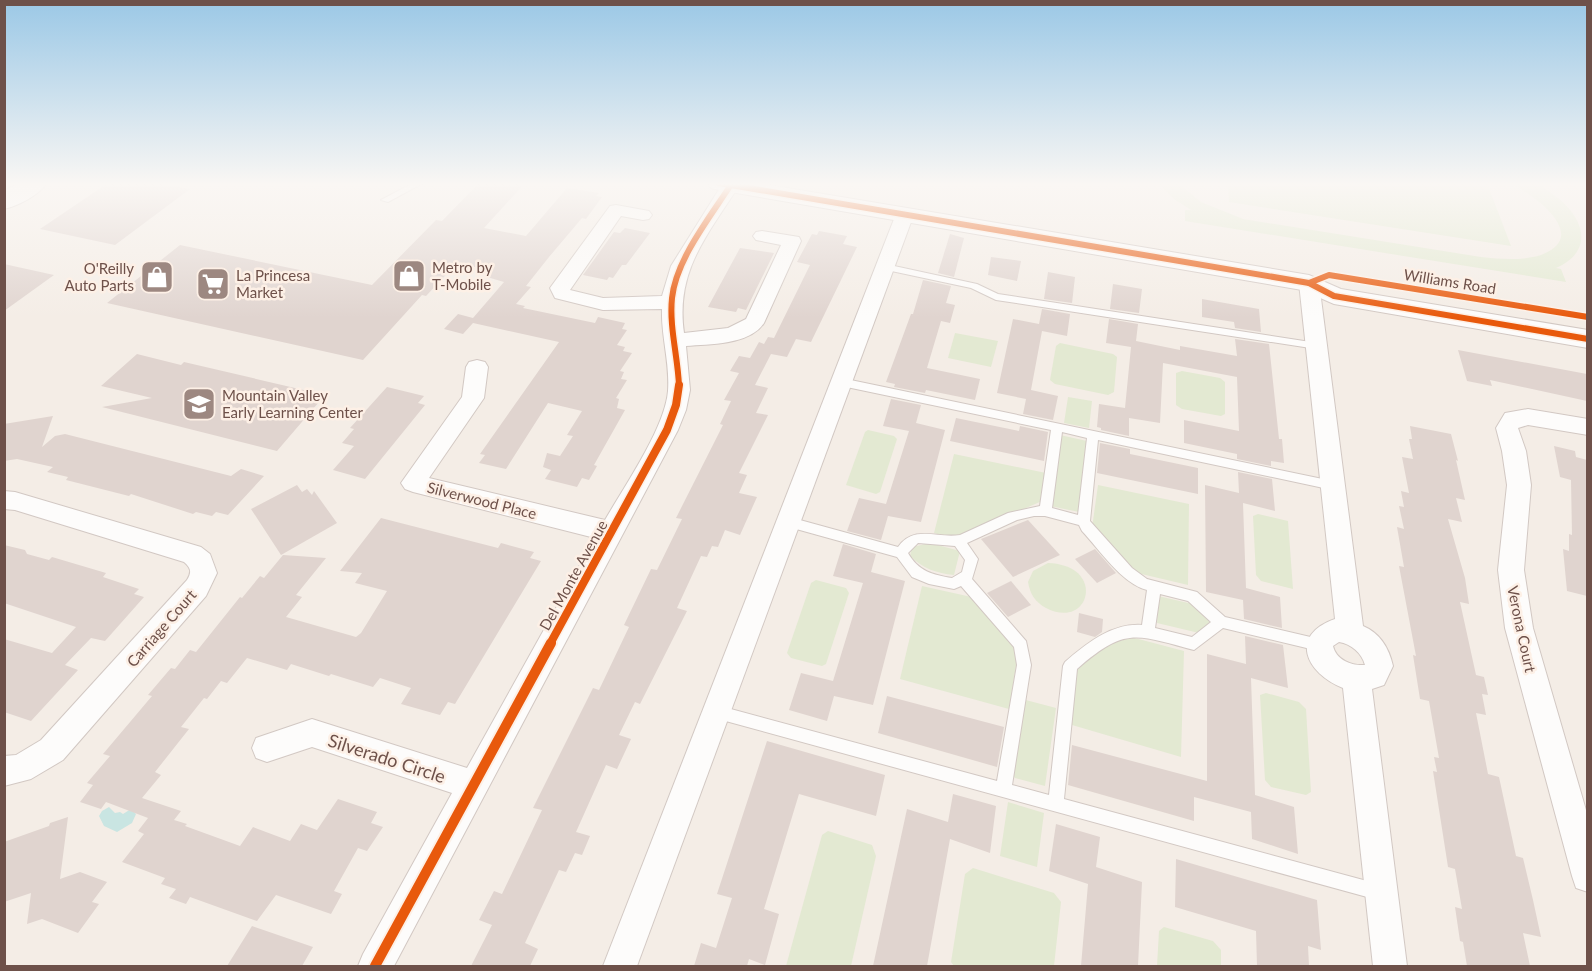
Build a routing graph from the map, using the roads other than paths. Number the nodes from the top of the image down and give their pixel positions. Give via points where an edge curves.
1 (603, 228) edge
2 (701, 228) edge
3 (899, 228) edge
4 (988, 228) edge
5 (762, 236) dead end
6 (885, 267) junction
7 (1309, 283) junction
8 (670, 302) junction
9 (1587, 317) edge
10 (1587, 339) edge
11 (673, 341) junction
12 (1317, 346) junction
13 (477, 367) dead end
14 (841, 382) junction
15 (1587, 427) edge
16 (1057, 428) junction
17 (1093, 435) junction
18 (1333, 485) junction
19 (4, 500) edge
20 (1045, 511) junction
21 (1084, 521) junction
22 (789, 522) junction
23 (613, 532) junction
24 (958, 541) junction
25 (901, 553) junction
26 (963, 579) junction
27 (1154, 586) junction
28 (1221, 622) junction
29 (1149, 633) junction
30 (1350, 633) junction
31 (1319, 645) junction
32 (1356, 680) junction
33 (716, 712) junction
34 (267, 748) dead end
35 (4, 771) edge
36 (473, 785) junction
37 (1003, 790) junction
38 (1056, 804) junction
39 (1587, 876) edge
40 (1381, 892) junction
41 (375, 966) edge
42 (620, 966) edge
43 (1390, 966) edge

1 - 8 street via 560,288 562,294 603,303
2 - 8 street, Del Monte Avenue via 674,280
3 - 6 street
4 - 7 main road, Williams Road
5 - 11 street via 792,241 750,328
6 - 12 lane via 974,286 996,297
6 - 14 street
7 - 9 main road, Williams Road via 1329,275
7 - 10 main road, Williams Road via 1334,297
7 - 12 street
8 - 11 street, Del Monte Avenue
11 - 23 street, Del Monte Avenue via 679,393 675,412
12 - 18 street
13 - 23 street, Silverwood Place via 473,398 413,483
14 - 16 lane
14 - 22 street
15 - 39 street, Verona Court via 1528,417 1513,419 1507,428 1519,485 1511,570 1519,628
16 - 17 lane
16 - 20 lane
17 - 18 lane
17 - 21 lane
18 - 30 street
19 - 35 street, Carriage Court via 192,554 201,561 204,573 197,588 52,750 20,770
20 - 21 lane
20 - 24 lane via 1026,512
21 - 27 lane via 1127,572 1143,584
22 - 25 lane
22 - 33 street
23 - 36 street, Del Monte Avenue
24 - 25 lane via 920,537 906,544
24 - 26 lane via 972,559
25 - 26 lane via 908,567 928,580 954,584
26 - 37 lane via 1021,645 1024,664
27 - 28 lane via 1192,596
27 - 29 lane
28 - 29 lane via 1194,644
28 - 31 lane
29 - 38 lane via 1123,632 1086,652 1070,666
30 - 31 street via 1336,630 1325,634
30 - 32 street via 1365,641 1378,658 1374,676
31 - 32 street via 1320,653 1336,672
32 - 40 street
33 - 37 lane
33 - 42 street
34 - 36 street, Silverado Circle via 312,734
36 - 41 street, Del Monte Avenue
37 - 38 lane
38 - 40 lane
40 - 43 street

